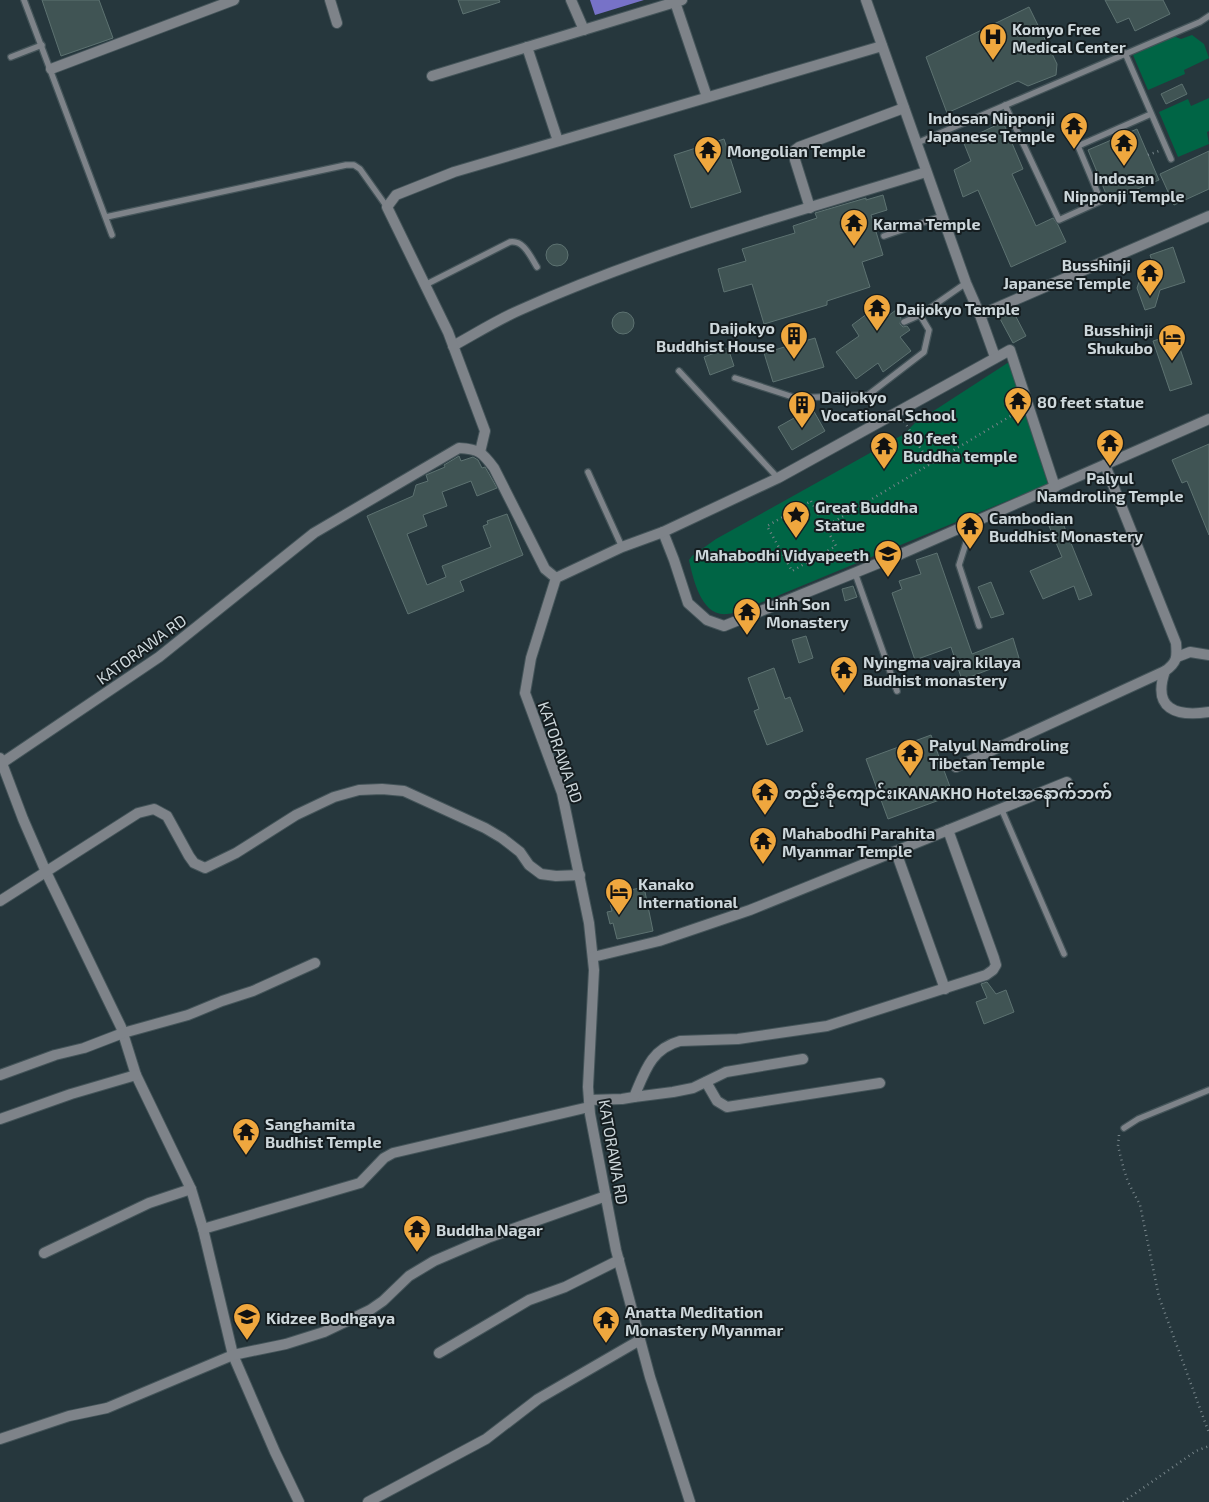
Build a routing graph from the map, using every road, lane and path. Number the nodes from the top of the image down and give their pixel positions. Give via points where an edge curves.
1 (24, 0) edge
2 (234, 0) edge
3 (330, 0) edge
4 (571, 0) edge
5 (866, 0) edge
6 (678, 1) edge
7 (1209, 16) edge
8 (338, 23) dead end
9 (584, 30) junction
10 (42, 45) junction
11 (882, 46) junction
12 (527, 47) junction
13 (1124, 53) junction
14 (11, 57) dead end
15 (51, 69) junction
16 (432, 76) dead end
17 (707, 97) junction
18 (1006, 105) junction
19 (904, 108) junction
20 (1151, 114) junction
21 (558, 141) junction
22 (917, 143) junction
23 (1171, 160) dead end
24 (926, 172) junction
25 (387, 207) junction
26 (810, 208) junction
27 (942, 216) junction
28 (1209, 216) edge
29 (106, 217) junction
30 (112, 235) dead end
31 (884, 236) dead end
32 (537, 266) dead end
33 (966, 283) junction
34 (425, 285) junction
35 (920, 315) junction
36 (980, 315) junction
37 (904, 322) dead end
38 (453, 346) junction
39 (995, 357) junction
40 (679, 371) dead end
41 (735, 378) dead end
42 (1028, 405) junction
43 (898, 411) junction
44 (1209, 419) edge
45 (480, 452) junction
46 (930, 464) junction
47 (1105, 465) junction
48 (588, 472) dead end
49 (778, 478) junction
50 (1055, 486) junction
51 (972, 524) junction
52 (826, 527) junction
53 (663, 532) junction
54 (622, 547) junction
55 (855, 573) junction
56 (556, 578) junction
57 (979, 626) dead end
58 (1209, 655) edge
59 (1177, 657) junction
60 (1165, 671) junction
61 (898, 691) dead end
62 (1209, 712) edge
63 (1, 762) edge
64 (956, 767) dead end
65 (1067, 782) dead end
66 (1000, 808) junction
67 (948, 830) junction
68 (896, 852) junction
69 (46, 872) junction
70 (580, 875) junction
71 (0, 900) edge
72 (1064, 954) dead end
73 (593, 957) junction
74 (315, 963) dead end
75 (945, 989) junction
76 (123, 1033) junction
77 (803, 1059) dead end
78 (0, 1075) edge
79 (136, 1075) junction
80 (706, 1082) junction
81 (880, 1083) dead end
82 (1209, 1090) edge
83 (634, 1097) junction
84 (589, 1103) junction
85 (0, 1119) edge
86 (1124, 1128) joint
87 (191, 1189) junction
88 (606, 1196) junction
89 (203, 1229) junction
90 (44, 1253) dead end
91 (619, 1260) junction
92 (640, 1340) junction
93 (439, 1353) dead end
94 (233, 1355) junction
95 (1209, 1433) edge
96 (0, 1439) edge
97 (1209, 1446) edge
98 (387, 1497) edge
99 (299, 1502) edge
100 (368, 1502) edge
101 (690, 1502) edge
102 (1123, 1502) edge

1 - 10 lane
2 - 15 street
3 - 8 street
4 - 9 street
5 - 11 street
6 - 9 street
6 - 17 street
7 - 13 lane
9 - 12 street
10 - 14 lane
10 - 15 lane
11 - 17 street
11 - 19 street
12 - 16 street
12 - 21 street
13 - 18 lane
13 - 20 lane
15 - 29 lane
17 - 21 street
18 - 20 lane via 1059,220 1101,201 1078,146
18 - 22 lane
19 - 22 street
19 - 26 street via 795,150 795,160
20 - 23 lane
21 - 25 street via 454,172 396,196
22 - 24 street
24 - 26 street
24 - 27 street
25 - 29 lane via 360,168 346,165
25 - 34 street
26 - 38 street via 657,256 574,287 518,311
27 - 31 lane
27 - 33 street
28 - 36 street
29 - 30 lane
32 - 34 lane via 522,244 515,241
33 - 35 lane
33 - 36 street
34 - 38 street
35 - 37 lane
35 - 41 lane via 929,330 924,352 868,395 796,398
36 - 39 street
38 - 45 street via 485,431
39 - 42 street via 1010,350
39 - 43 street
40 - 49 lane
42 - 46 path
42 - 50 street
43 - 46 path
43 - 49 street
44 - 47 street
45 - 56 street via 494,468 545,569
45 - 63 street, KATORAWA RD via 473,448 459,448 314,533 166,652
46 - 52 path
47 - 50 street
47 - 59 street via 1176,643
48 - 54 lane
49 - 53 street
50 - 51 street
51 - 55 street
51 - 57 lane via 958,565
52 - 52 path via 836,546 792,571 767,526 812,501
53 - 54 street
53 - 55 street via 688,603 707,620 724,626
54 - 56 street
55 - 61 lane
56 - 70 street, KATORAWA RD via 525,693 562,793
58 - 59 street via 1190,652
59 - 60 street
60 - 62 street via 1160,685 1164,700 1174,711 1192,715
60 - 64 street
63 - 69 street
65 - 66 street
66 - 67 street
66 - 72 lane
67 - 68 street
67 - 75 street via 996,965 986,975
68 - 73 street via 750,910 659,941
68 - 75 street
69 - 70 street via 138,812 154,809 167,816 194,863 205,868 236,853 296,815 334,797 359,790 382,789 404,791 485,828 520,852 541,874
69 - 71 street
69 - 76 street
70 - 73 street, KATORAWA RD
73 - 84 street, KATORAWA RD
74 - 76 street via 193,1014
75 - 83 street via 827,1026 738,1039 672,1043 659,1051 648,1064
76 - 78 street
76 - 79 street
77 - 80 street via 726,1072
79 - 85 street
79 - 87 street
80 - 81 street via 717,1101 727,1107
80 - 83 street via 693,1088
82 - 86 lane via 1138,1119
83 - 84 street
84 - 88 street, KATORAWA RD
84 - 89 street via 393,1153 360,1183
86 - 95 path via 1120,1132 1118,1146 1126,1177 1140,1205 1159,1297
87 - 89 street
87 - 90 street via 149,1203
88 - 91 street, KATORAWA RD
88 - 94 street via 490,1237 434,1261 409,1276 384,1301 324,1332
89 - 94 street
91 - 92 street, KATORAWA RD
91 - 93 street via 565,1287 529,1300
92 - 98 street via 538,1399 486,1439
92 - 101 street, KATORAWA RD
94 - 96 street via 108,1408 69,1416
94 - 99 street
97 - 102 path via 1196,1451
98 - 100 street

